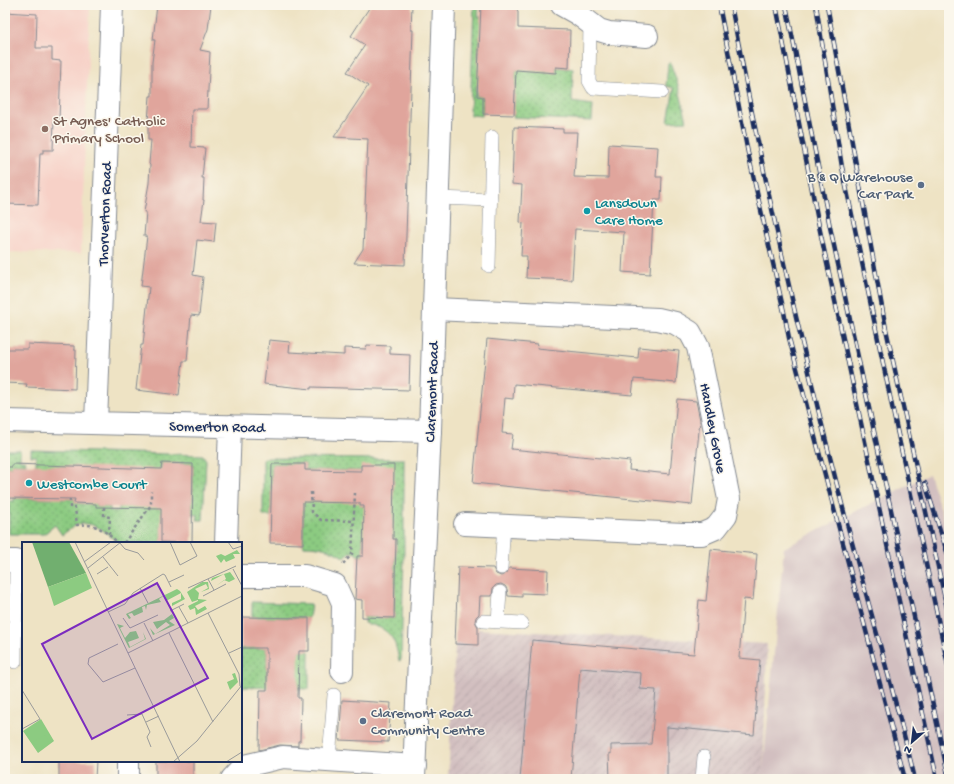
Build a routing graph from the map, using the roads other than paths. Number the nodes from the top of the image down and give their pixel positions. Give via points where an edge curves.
1 (112, 5) edge
2 (444, 5) edge
3 (562, 5) edge
4 (590, 23) junction
5 (647, 36) dead end
6 (662, 92) dead end
7 (492, 138) dead end
8 (438, 198) junction
9 (491, 200) junction
10 (490, 266) dead end
11 (434, 310) junction
12 (5, 421) edge
13 (96, 423) junction
14 (230, 426) junction
15 (430, 431) junction
16 (465, 524) dead end
17 (504, 525) junction
18 (226, 542) edge
19 (11, 561) edge
20 (501, 568) dead end
21 (242, 576) edge
22 (500, 592) dead end
23 (483, 621) dead end
24 (498, 622) junction
25 (522, 623) dead end
26 (15, 662) dead end
27 (342, 671) dead end
28 (334, 694) dead end
29 (704, 757) dead end
30 (330, 760) junction
31 (128, 762) edge
32 (415, 772) edge
33 (128, 779) edge
34 (232, 779) edge
35 (702, 779) edge

1 - 13 street, Thorverton Road
2 - 8 street, Claremont Road
3 - 4 street
4 - 5 street via 599,30 609,33
4 - 6 lane via 589,81 593,88
7 - 9 lane
8 - 9 lane
8 - 11 street, Claremont Road
9 - 10 lane
11 - 15 street, Claremont Road
11 - 17 street, Handley Grove via 658,319 675,323 690,332 698,347 729,499 726,515 716,528 702,534 684,534
12 - 13 street, Somerton Road
13 - 14 street, Somerton Road
14 - 15 street, Somerton Road
14 - 18 street
15 - 32 street, Claremont Road
16 - 17 street, Handley Grove
17 - 20 lane
19 - 26 lane
21 - 27 street via 305,576 335,585 343,602
22 - 24 lane
23 - 24 lane
24 - 25 lane
28 - 30 lane
29 - 35 lane
30 - 32 street
30 - 34 street via 283,757 244,766
31 - 33 street

